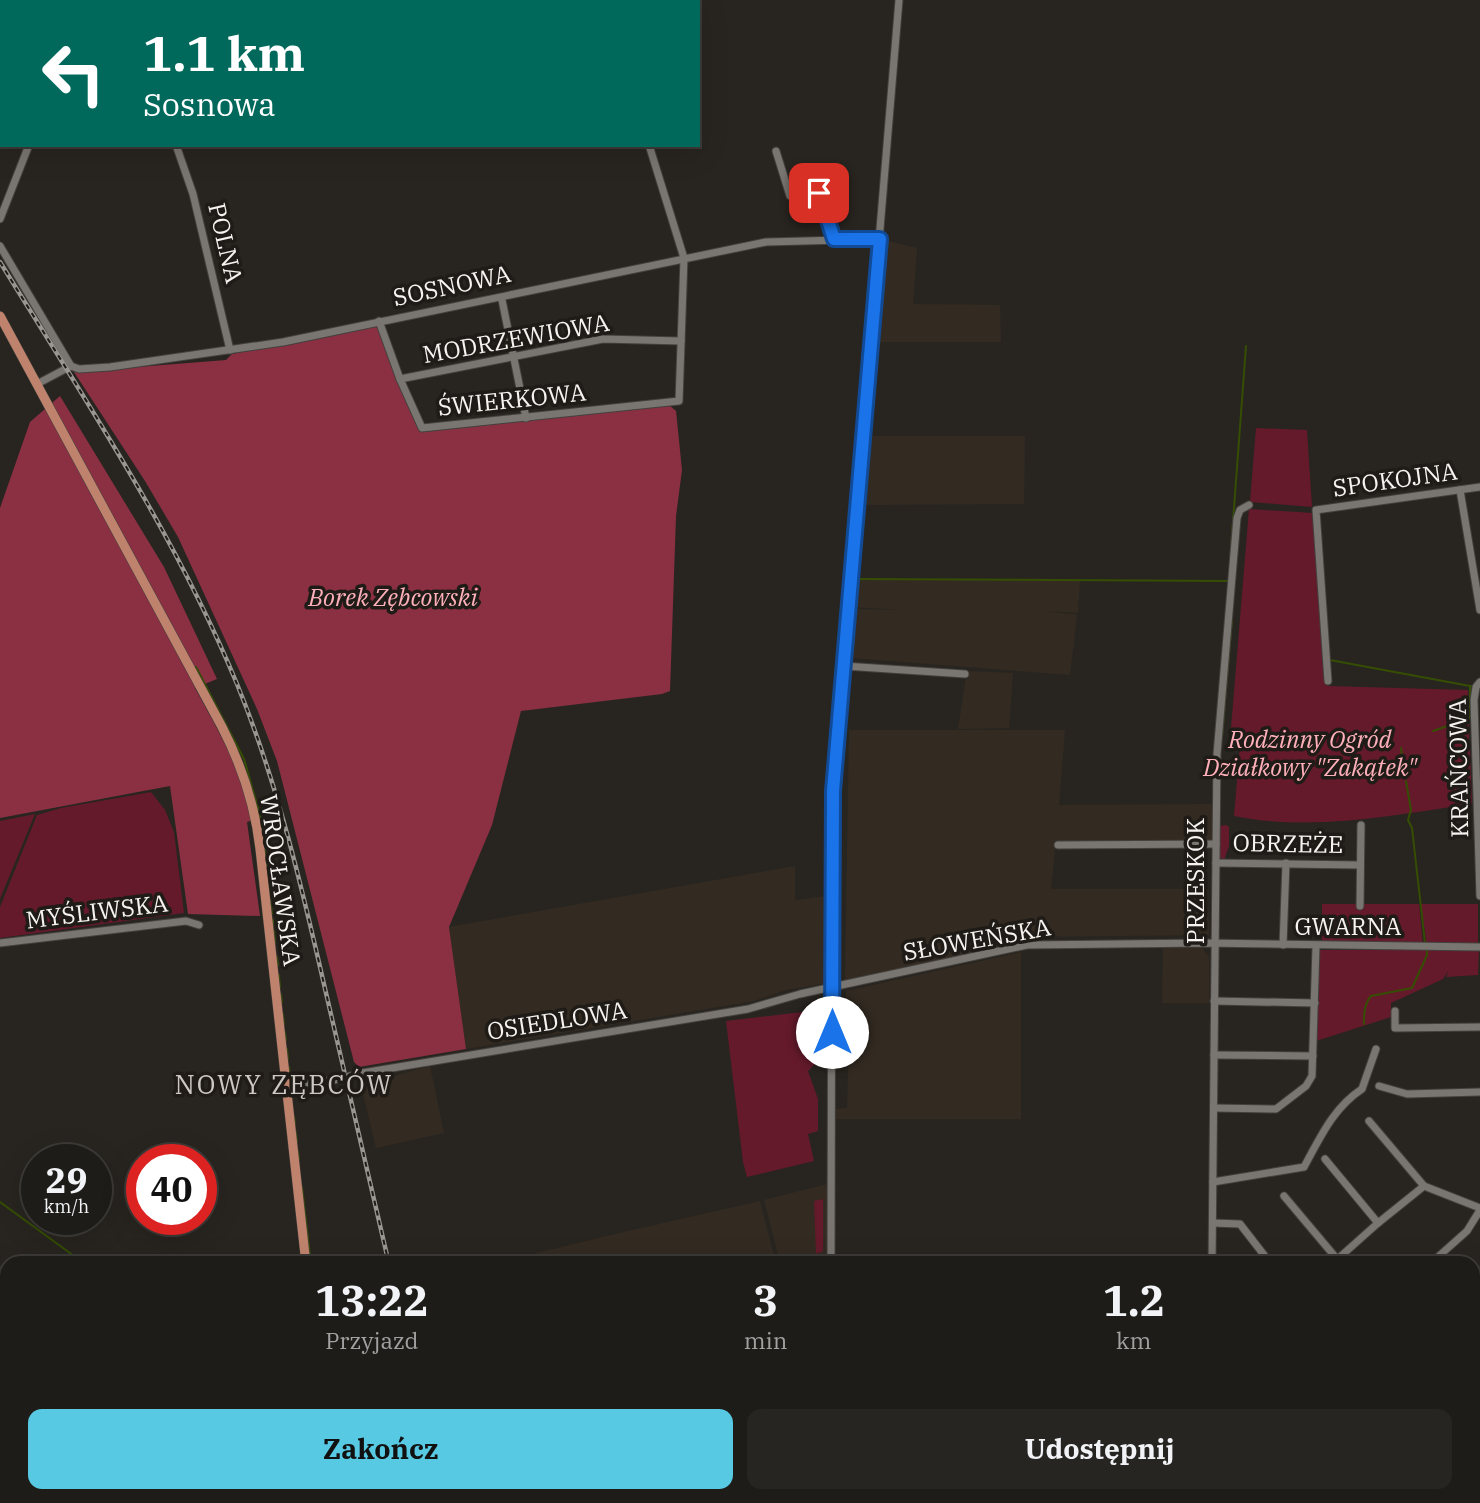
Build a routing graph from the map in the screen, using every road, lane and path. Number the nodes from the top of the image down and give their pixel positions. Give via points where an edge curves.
1 (899, 0) edge
2 (28, 147) edge
3 (177, 147) edge
4 (650, 147) edge
5 (776, 151) dead end
6 (0, 219) edge
7 (834, 239) junction
8 (879, 239) junction
9 (0, 246) edge
10 (684, 258) junction
11 (502, 300) dead end
12 (0, 316) edge
13 (379, 321) junction
14 (681, 341) junction
15 (230, 351) junction
16 (513, 358) junction
17 (71, 366) junction
18 (400, 379) junction
19 (37, 384) junction
20 (526, 418) junction
21 (1480, 488) edge
22 (1460, 490) junction
23 (1249, 505) dead end
24 (1480, 610) edge
25 (845, 666) junction
26 (965, 674) dead end
27 (1328, 681) dead end
28 (1480, 682) edge
29 (1477, 735) edge
30 (1479, 799) edge
31 (1361, 825) dead end
32 (1216, 844) junction
33 (1058, 845) dead end
34 (1216, 863) junction
35 (1286, 863) junction
36 (1480, 864) edge
37 (1360, 865) junction
38 (1480, 896) edge
39 (1360, 906) dead end
40 (199, 925) dead end
41 (0, 943) edge
42 (1215, 944) junction
43 (1283, 945) junction
44 (1317, 946) junction
45 (1480, 947) edge
46 (832, 988) junction
47 (1214, 1001) junction
48 (1315, 1003) junction
49 (1395, 1011) dead end
50 (1480, 1027) edge
51 (1376, 1049) dead end
52 (1214, 1055) junction
53 (1313, 1056) junction
54 (286, 1085) junction
55 (1379, 1086) dead end
56 (1480, 1093) edge
57 (1214, 1108) junction
58 (1369, 1121) dead end
59 (1325, 1159) dead end
60 (1213, 1182) junction
61 (1424, 1186) junction
62 (1284, 1196) dead end
63 (1480, 1209) edge
64 (1213, 1223) junction
65 (1378, 1223) junction
66 (305, 1256) edge
67 (831, 1256) edge
68 (1212, 1256) edge
69 (1265, 1256) edge
70 (1331, 1256) edge
71 (1341, 1256) edge
72 (1439, 1256) edge

1 - 8 street
2 - 6 street
3 - 15 street, POLNA via 193,194
4 - 10 street
5 - 7 street via 790,196 819,193
7 - 8 street, SOSNOWA
7 - 10 street, SOSNOWA via 766,242
8 - 25 street
9 - 17 street
10 - 13 street, SOSNOWA
10 - 14 street
11 - 16 street
12 - 19 main road, WROCŁAWSKA
13 - 15 street, SOSNOWA
13 - 18 street, ŚWIERKOWA
14 - 16 street, MODRZEWIOWA via 603,339
14 - 20 street, ŚWIERKOWA via 679,401
15 - 17 street, SOSNOWA via 97,368
16 - 18 street, MODRZEWIOWA
16 - 20 street
17 - 19 street, SOSNOWA
18 - 20 street, ŚWIERKOWA via 422,428
19 - 54 main road, WROCŁAWSKA via 242,768 258,830
21 - 22 street, SPOKOJNA
22 - 24 street
22 - 27 street, SPOKOJNA via 1316,510
23 - 32 street, PRZESKOK via 1240,510 1237,525 1217,754
25 - 26 street
25 - 46 street via 832,807
28 - 29 street, KRAŃCOWA via 1474,700
29 - 30 street, KRAŃCOWA
30 - 36 street, KRAŃCOWA
31 - 37 street
32 - 33 street
32 - 34 street, PRZESKOK
34 - 35 street, OBRZEŻE
34 - 42 street, PRZESKOK
35 - 37 street, OBRZEŻE
35 - 43 street
36 - 38 street, KRAŃCOWA
37 - 39 street
40 - 41 street, MYŚLIWSKA via 187,921
42 - 43 street, GWARNA
42 - 46 street, SŁOWEŃSKA via 1027,945
42 - 47 street, PRZESKOK
43 - 44 street, GWARNA
44 - 45 street, GWARNA
44 - 48 street
46 - 54 street, OSIEDLOWA, bridge via 748,1009
46 - 67 street
47 - 48 street
47 - 52 street, PRZESKOK
48 - 53 street
49 - 50 street via 1395,1028
51 - 60 street via 1362,1089 1341,1105 1304,1167
52 - 53 street
52 - 57 street, PRZESKOK
53 - 57 street via 1310,1081 1280,1107
54 - 66 main road, WROCŁAWSKA
55 - 56 street via 1406,1094
57 - 60 street, PRZESKOK
58 - 61 street
59 - 65 street
60 - 64 street, PRZESKOK
61 - 63 street
61 - 65 street
62 - 70 street
63 - 72 street via 1468,1231
64 - 68 street, PRZESKOK
64 - 69 street via 1240,1224
65 - 71 street

